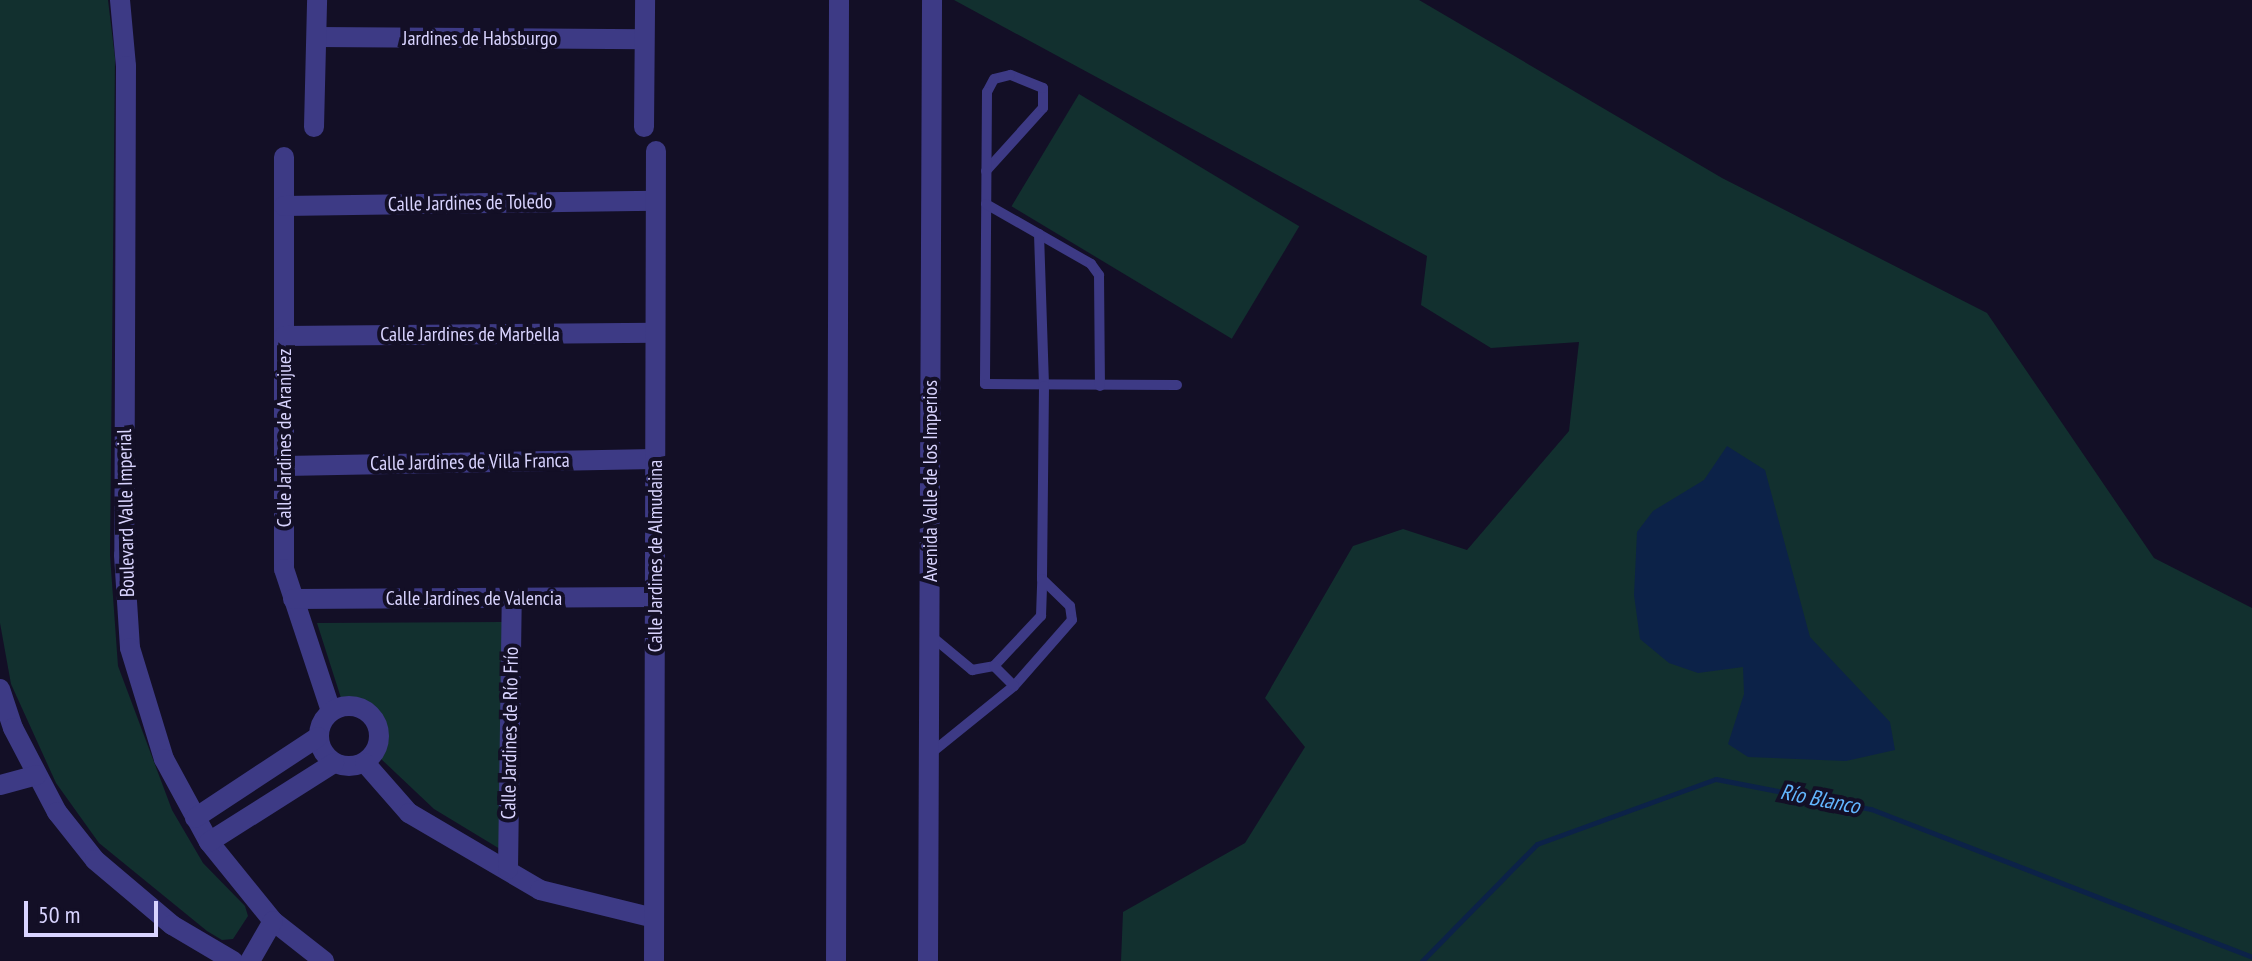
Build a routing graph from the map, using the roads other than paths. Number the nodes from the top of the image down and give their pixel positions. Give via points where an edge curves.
1 (120, 0) edge
2 (317, 0) edge
3 (645, 0) edge
4 (839, 0) edge
5 (932, 0) edge
6 (317, 37) junction
7 (644, 39) junction
8 (314, 127) dead end
9 (644, 127) dead end
10 (656, 151) dead end
11 (284, 157) dead end
12 (986, 171) junction
13 (655, 201) junction
14 (986, 204) junction
15 (284, 206) junction
16 (1039, 234) junction
17 (655, 333) junction
18 (284, 336) junction
19 (1177, 385) dead end
20 (1044, 386) junction
21 (1100, 386) junction
22 (655, 459) junction
23 (285, 466) junction
24 (1042, 579) junction
25 (655, 597) junction
26 (512, 598) junction
27 (293, 599) junction
28 (929, 635) junction
29 (994, 666) junction
30 (1014, 686) junction
31 (0, 689) edge
32 (331, 711) junction
33 (13, 728) junction
34 (318, 737) junction
35 (0, 746) edge
36 (929, 756) junction
37 (334, 763) junction
38 (365, 763) junction
39 (37, 775) junction
40 (0, 785) edge
41 (242, 787) junction
42 (256, 810) junction
43 (195, 818) junction
44 (209, 842) junction
45 (508, 869) junction
46 (654, 918) junction
47 (273, 921) junction
48 (295, 953) edge
49 (233, 961) edge
50 (250, 961) edge
51 (324, 961) edge
52 (654, 961) edge
53 (836, 961) edge
54 (928, 961) edge

1 - 43 street, Boulevard Valle Imperial via 126,66 124,555 130,648 164,759
2 - 6 street
3 - 7 street
4 - 53 street
5 - 28 street, Avenida Valle de los Imperios
6 - 7 street, Jardines de Habsburgo
6 - 8 street
7 - 9 street
10 - 13 street, Calle Jardines de Almudaina
11 - 15 street, Calle Jardines de Aranjuez
12 - 12 lane via 987,92 994,79 1010,75 1043,88 1043,108
12 - 14 lane
13 - 15 street, Calle Jardines de Toledo
13 - 17 street, Calle Jardines de Almudaina
14 - 16 lane
14 - 20 lane via 985,384
15 - 18 street, Calle Jardines de Aranjuez
16 - 20 lane
16 - 21 lane via 1091,264 1099,275
17 - 18 street, Calle Jardines de Marbella
17 - 22 street, Calle Jardines de Almudaina
18 - 23 street, Calle Jardines de Aranjuez
19 - 21 lane
20 - 21 lane
20 - 24 lane
22 - 23 street, Calle Jardines de Villa Franca
22 - 25 street, Calle Jardines de Almudaina
23 - 27 street, Calle Jardines de Aranjuez via 284,569
24 - 29 lane via 1041,616
24 - 30 lane via 1070,606 1072,620
25 - 26 street, Calle Jardines de Valencia
25 - 46 street, Calle Jardines de Almudaina
26 - 27 street, Calle Jardines de Valencia
26 - 45 street, Calle Jardines de Río Frío
27 - 32 street, Calle Jardines de Aranjuez
28 - 29 lane via 972,670
28 - 36 street, Avenida Valle de los Imperios
29 - 30 lane
30 - 36 lane
31 - 33 street
32 - 34 street
32 - 38 street via 347,705 363,708 376,719 377,752
33 - 35 street
33 - 39 street
34 - 37 street
34 - 41 street
36 - 54 street, Avenida Valle de los Imperios
37 - 38 street
37 - 42 street
38 - 45 street via 409,813
39 - 40 street
39 - 49 street via 57,812 95,860 172,925
41 - 42 street
41 - 43 street
42 - 44 street
43 - 44 street, Boulevard Valle Imperial
44 - 47 street, Boulevard Valle Imperial
45 - 46 street via 540,890
46 - 52 street, Calle Jardines de Almudaina
47 - 48 street, Boulevard Valle Imperial
47 - 50 street
48 - 51 street, Boulevard Valle Imperial

